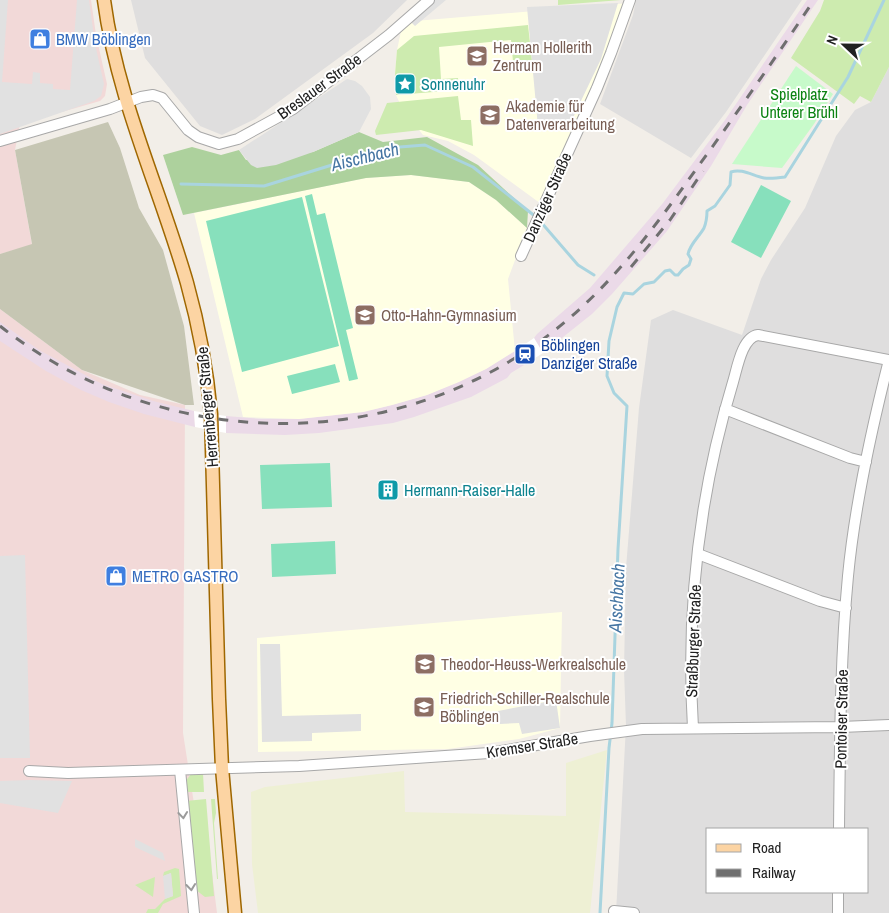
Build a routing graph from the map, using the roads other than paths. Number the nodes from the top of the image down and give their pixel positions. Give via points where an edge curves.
1 (104, 0) edge
2 (429, 0) edge
3 (630, 0) edge
4 (126, 103) junction
5 (0, 141) edge
6 (521, 256) dead end
7 (889, 360) edge
8 (725, 409) junction
9 (866, 462) junction
10 (698, 554) junction
11 (846, 608) junction
12 (889, 725) edge
13 (841, 727) junction
14 (693, 728) junction
15 (222, 768) junction
16 (180, 770) junction
17 (29, 771) dead end
18 (839, 828) edge
19 (838, 893) edge
20 (614, 911) dead end
21 (194, 913) edge
22 (235, 913) edge
23 (634, 913) edge
24 (838, 913) edge

1 - 4 main road, Herrenberger Straße
2 - 4 street, Breslauer Straße via 293,109 238,139 219,144 198,137 188,130 162,98 153,95
3 - 6 street, Danziger Straße via 597,88
4 - 5 street, Breslauer Straße
4 - 15 main road, Herrenberger Straße via 187,282 207,373
7 - 8 street, Straßburger Straße via 752,336 745,344
7 - 9 street, Pontoiser Straße
8 - 9 street
8 - 10 street, Straßburger Straße via 705,502
9 - 11 street, Pontoiser Straße
10 - 11 street
10 - 14 street, Straßburger Straße via 691,657
11 - 13 street, Pontoiser Straße
12 - 13 street, Kremser Straße
13 - 14 street, Kremser Straße
13 - 18 street, Pontoiser Straße
14 - 15 street, Kremser Straße via 642,729 489,753
15 - 16 street
15 - 22 main road, Herrenberger Straße
16 - 17 street
16 -> 21 street
19 - 24 street
20 - 23 street

